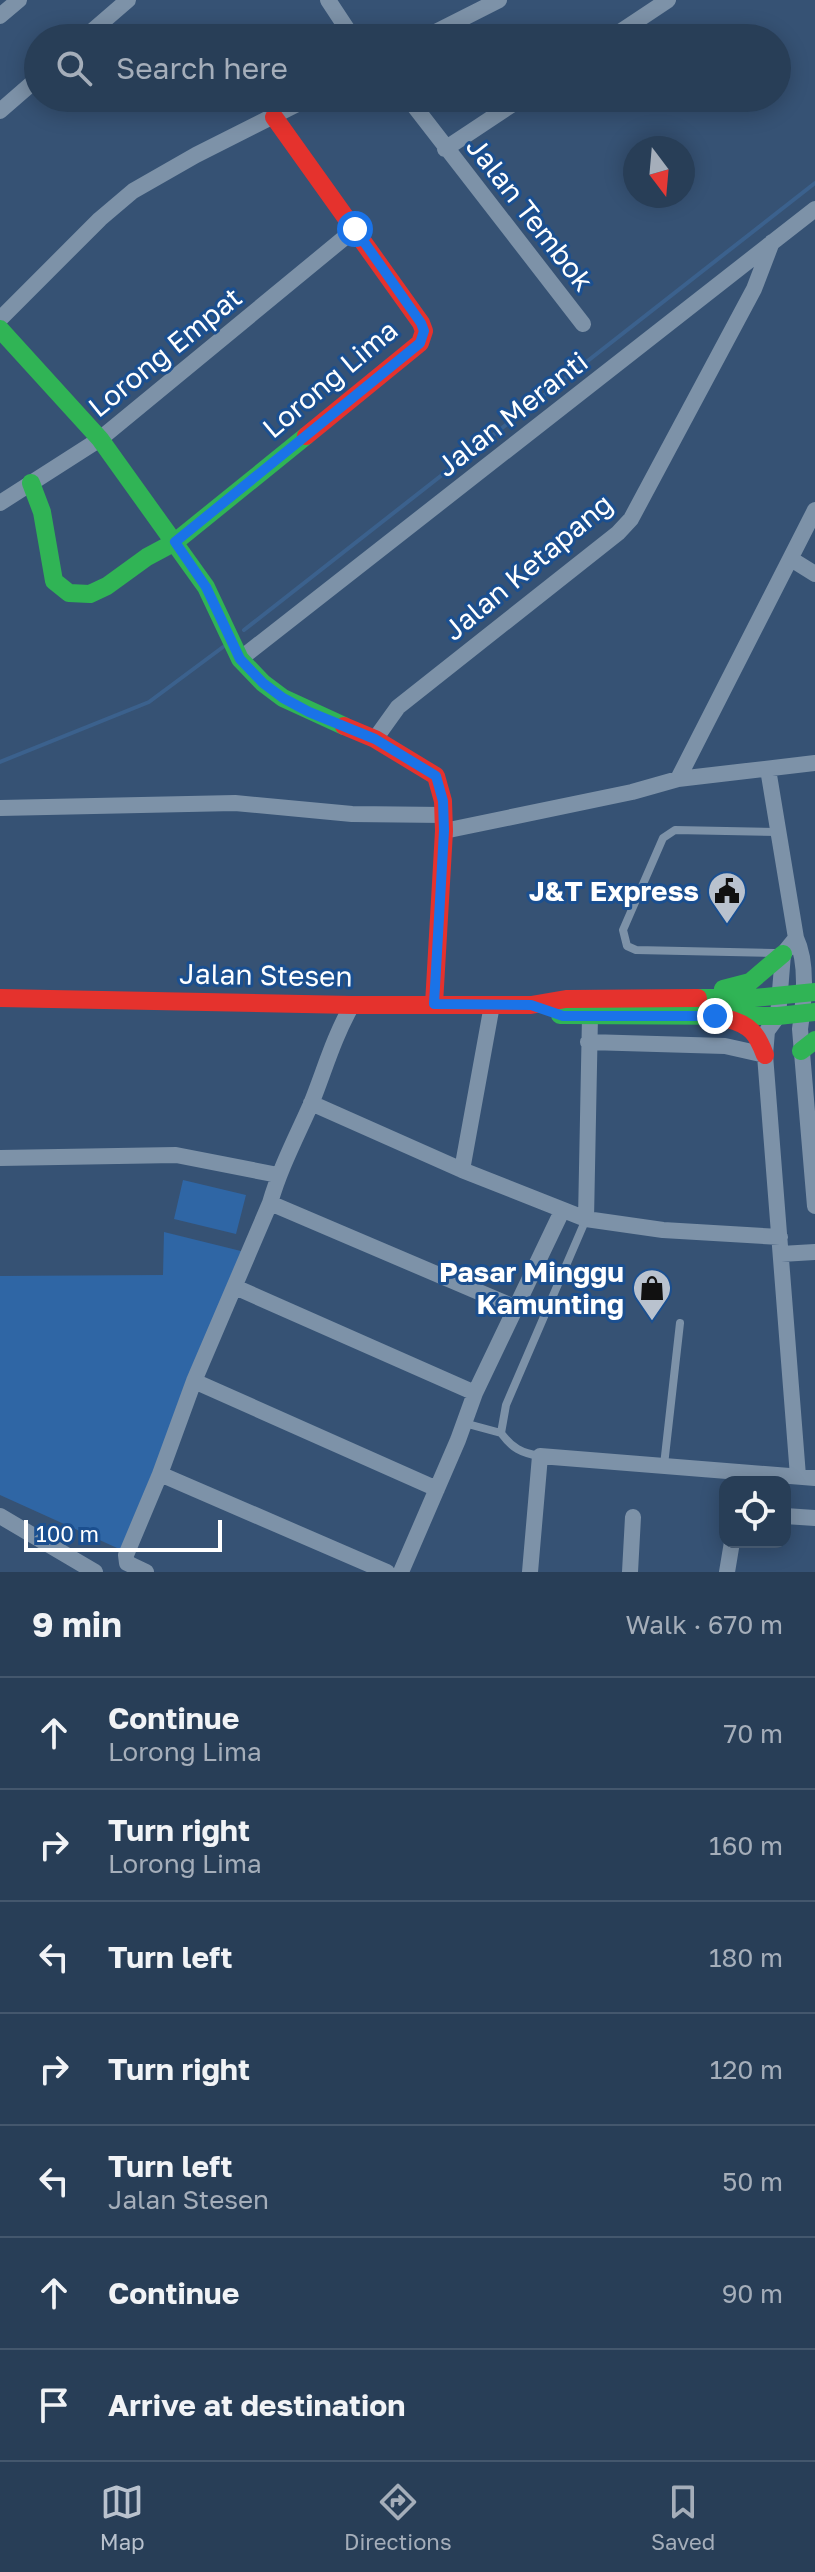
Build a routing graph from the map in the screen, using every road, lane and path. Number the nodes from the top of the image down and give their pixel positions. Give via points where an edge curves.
1 (19, 0) edge
2 (128, 0) edge
3 (328, 0) edge
4 (499, 0) edge
5 (668, 0) edge
6 (0, 16) edge
7 (100, 24) edge
8 (344, 24) edge
9 (452, 24) edge
10 (632, 24) edge
11 (24, 90) edge
12 (0, 111) edge
13 (283, 112) edge
14 (418, 112) edge
15 (501, 112) edge
16 (274, 117) junction
17 (445, 149) junction
18 (815, 209) edge
19 (355, 229) junction
20 (772, 242) junction
21 (0, 319) edge
22 (583, 324) dead end
23 (0, 329) edge
24 (100, 439) junction
25 (31, 483) junction
26 (0, 503) edge
27 (815, 510) edge
28 (175, 542) junction
29 (791, 559) junction
30 (815, 574) edge
31 (240, 659) junction
32 (375, 739) junction
33 (815, 763) edge
34 (768, 769) junction
35 (678, 779) junction
36 (0, 808) edge
37 (444, 823) junction
38 (779, 832) junction
39 (805, 946) edge
40 (783, 954) junction
41 (809, 992) edge
42 (778, 995) junction
43 (0, 998) edge
44 (641, 998) junction
45 (434, 1004) junction
46 (352, 1005) junction
47 (492, 1005) junction
48 (531, 1005) junction
49 (809, 1013) edge
50 (590, 1016) junction
51 (715, 1016) junction
52 (778, 1016) junction
53 (588, 1042) junction
54 (810, 1047) edge
55 (765, 1055) junction
56 (311, 1103) junction
57 (811, 1117) edge
58 (0, 1158) edge
59 (462, 1170) junction
60 (278, 1175) junction
61 (814, 1195) edge
62 (270, 1203) junction
63 (562, 1211) junction
64 (586, 1219) junction
65 (781, 1245) junction
66 (815, 1252) edge
67 (235, 1287) junction
68 (514, 1307) junction
69 (680, 1323) dead end
70 (194, 1381) junction
71 (475, 1393) junction
72 (464, 1423) junction
73 (501, 1433) junction
74 (796, 1442) junction
75 (815, 1442) edge
76 (540, 1456) junction
77 (664, 1465) junction
78 (160, 1474) junction
79 (806, 1477) edge
80 (437, 1489) junction
81 (0, 1516) edge
82 (791, 1516) edge
83 (633, 1517) dead end
84 (815, 1518) edge
85 (731, 1548) edge
86 (95, 1572) edge
87 (146, 1572) edge
88 (387, 1572) edge
89 (401, 1572) edge
90 (530, 1572) edge
91 (630, 1572) edge
92 (727, 1572) edge

1 - 6 street
2 - 7 street
3 - 8 street
4 - 9 street
5 - 10 street
11 - 12 street
13 - 16 street
14 - 17 street, Jalan Tembok
15 - 17 street
16 - 19 street, Lorong Lima
16 - 21 street via 133,191
17 - 22 street, Jalan Tembok
18 - 20 street, Jalan Meranti
19 - 24 street, Lorong Empat
19 - 28 street, Lorong Lima via 421,323 420,343
20 - 31 street, Jalan Meranti
20 - 32 street, Jalan Ketapang via 754,289 631,519 398,707
23 - 24 street
24 - 25 street, Lorong Empat
24 - 28 street
25 - 26 street, Lorong Empat
25 - 28 street, Lorong Lima via 42,512 54,581 71,595 96,591
27 - 29 street
28 - 31 street via 206,587
29 - 30 street
29 - 35 street
31 - 32 street via 283,698
32 - 37 street via 436,776
33 - 34 street
34 - 35 street
34 - 38 street
35 - 37 street via 632,792
36 - 37 street via 235,803
37 - 45 street
38 - 39 street
38 - 40 lane via 668,833 623,930 627,946 636,950
39 - 40 street
39 - 41 street
40 - 42 street
40 - 44 street via 748,984
41 - 42 street
41 - 49 street
42 - 44 street
42 - 52 street
43 - 46 street, Jalan Stesen
44 - 48 street
45 - 46 street, Jalan Stesen
45 - 47 street, Jalan Stesen
46 - 56 street
47 - 48 street, Jalan Stesen
47 - 59 street
48 - 50 street via 563,1016
49 - 52 street
49 - 54 street via 800,1029
50 - 51 street
50 - 53 street
51 - 52 street
51 - 55 street via 752,1026
52 - 55 street via 767,1031
53 - 55 street via 725,1046
53 - 64 street
54 - 57 street
55 - 65 street
56 - 59 street
56 - 60 street
57 - 61 street
58 - 60 street via 176,1155
59 - 63 street
60 - 62 street
62 - 67 street
62 - 68 street
63 - 64 street
63 - 68 street
64 - 65 street
64 - 73 lane via 506,1405
65 - 66 street
65 - 74 street
67 - 70 street
67 - 71 street
68 - 71 street
69 - 77 lane
70 - 78 street
70 - 80 street
71 - 72 street
72 - 73 lane
72 - 80 street
73 - 76 lane via 522,1454
74 - 75 street
74 - 79 street
76 - 77 street
76 - 90 street
77 - 79 street
78 - 87 street via 126,1555 127,1563
78 - 88 street
80 - 89 street
81 - 86 street
82 - 84 street
83 - 91 street
85 - 92 street

